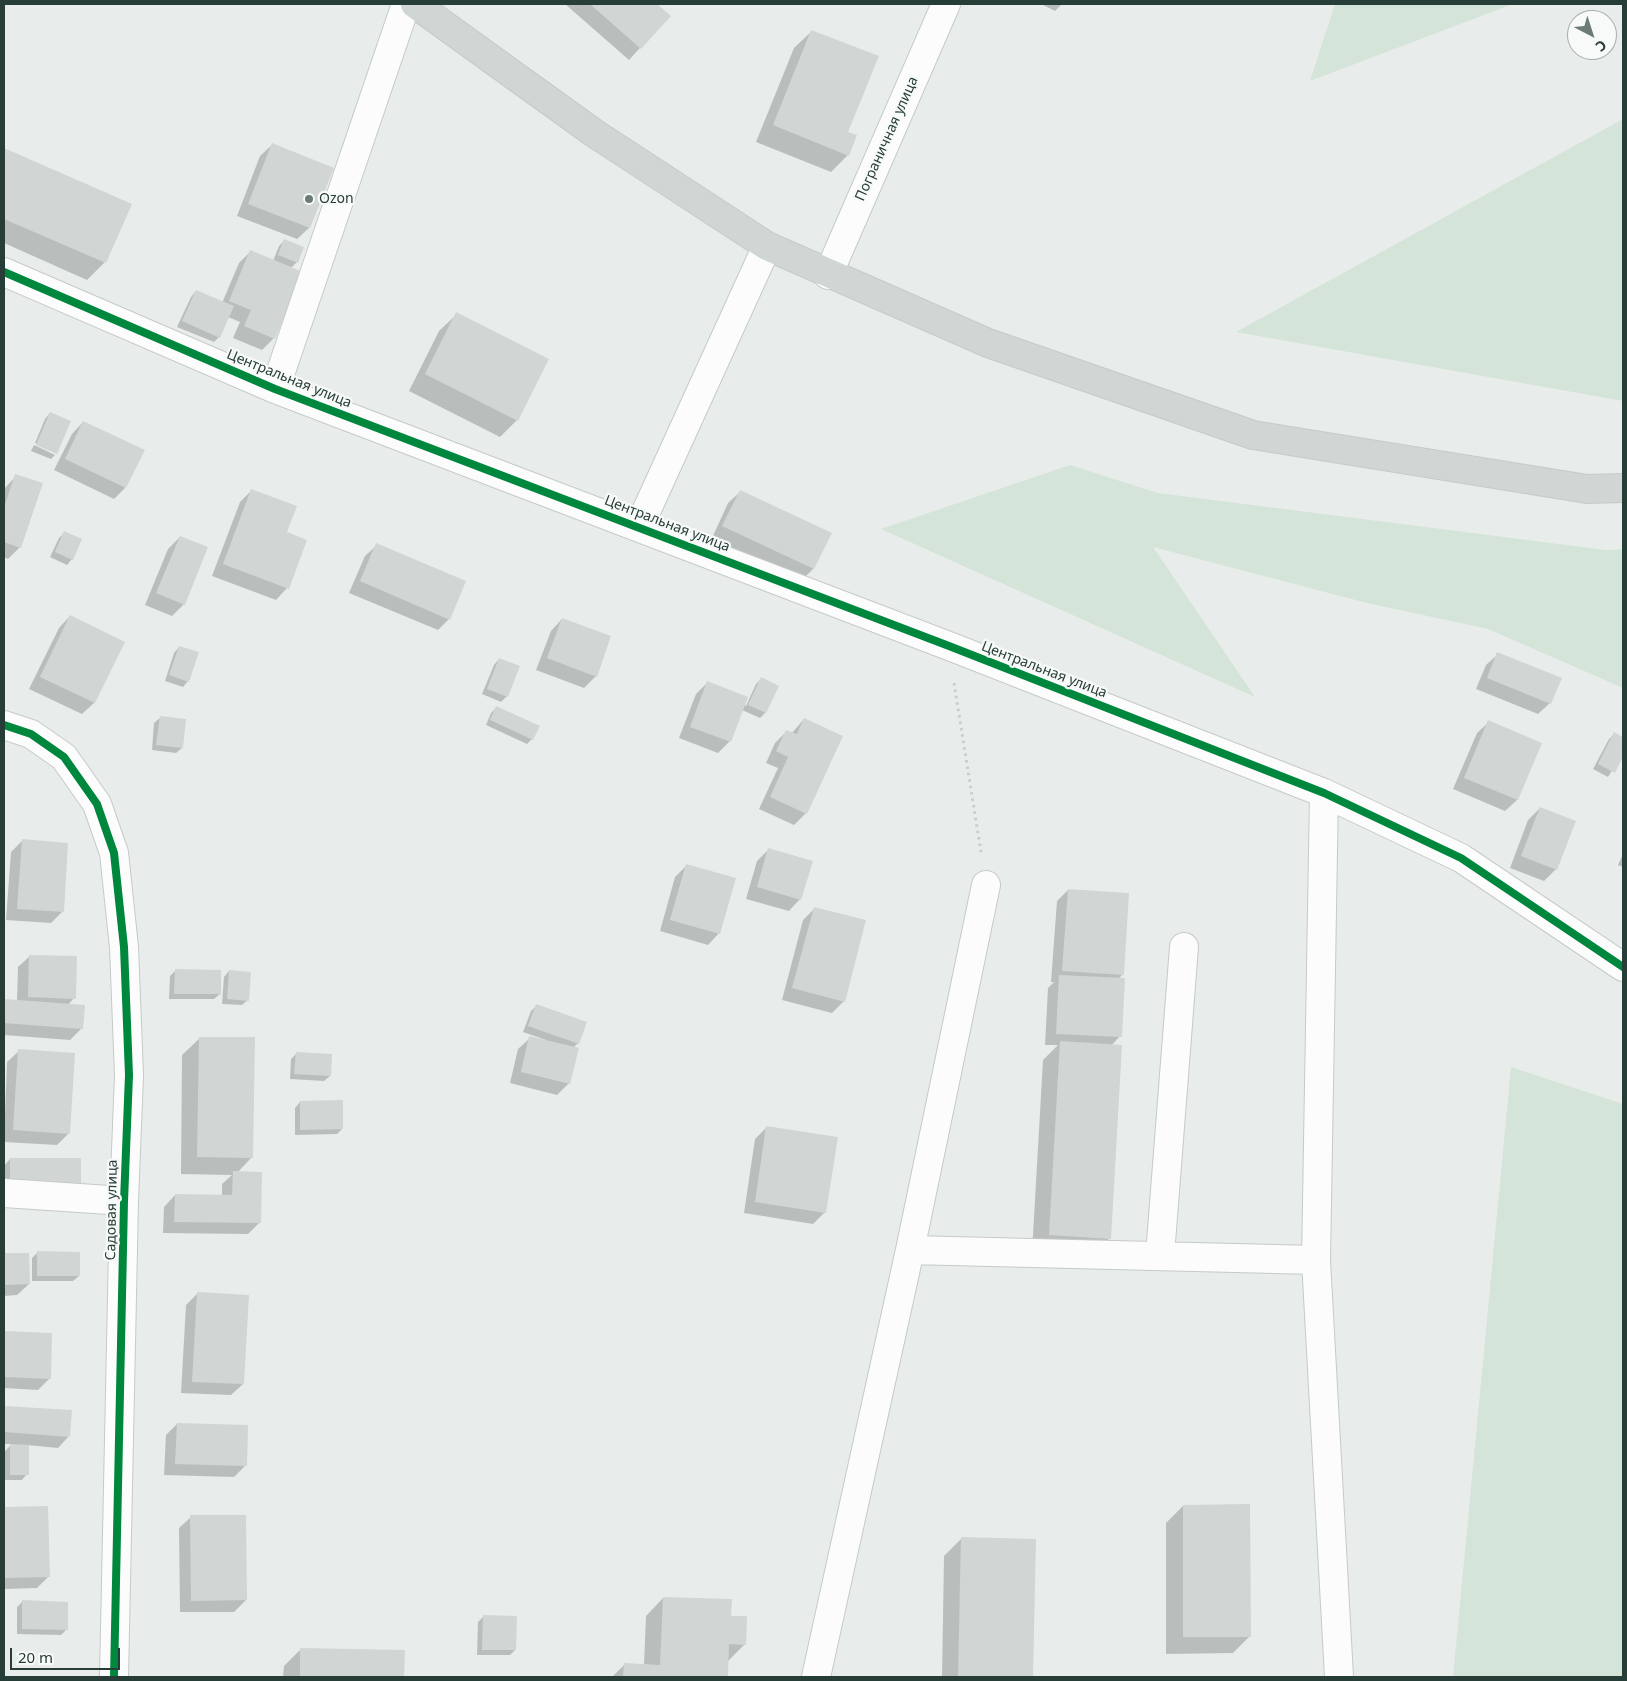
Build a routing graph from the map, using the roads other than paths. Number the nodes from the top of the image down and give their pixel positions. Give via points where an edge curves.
1 (406, 4) edge
2 (415, 4) edge
3 (946, 4) edge
4 (768, 246) junction
5 (4, 272) edge
6 (828, 275) junction
7 (275, 389) junction
8 (1623, 488) edge
9 (639, 527) junction
10 (4, 725) edge
11 (1324, 793) junction
12 (986, 885) road end
13 (1184, 947) dead end
14 (1623, 967) edge
15 (4, 1193) edge
16 (124, 1201) junction
17 (910, 1250) junction
18 (1160, 1255) junction
19 (1316, 1260) junction
20 (114, 1677) edge
21 (816, 1677) edge
22 (1339, 1677) edge

1 - 7 street
2 - 4 main road via 594,133
3 - 6 street, Пограничная улица
4 - 6 main road
4 - 9 street
5 - 7 street, Центральная улица
6 - 8 main road via 988,343 1253,435 1587,488
7 - 9 street, Центральная улица
9 - 11 street, Центральная улица
10 - 16 street, Садовая улица via 31,734 64,757 98,804 114,853 124,947 129,1074
11 - 14 street, Центральная улица via 1461,858
11 - 19 street
12 - 17 street
13 - 18 street
15 - 16 street
16 - 20 street, Садовая улица
17 - 18 street
17 - 21 street
18 - 19 street
19 - 22 street

